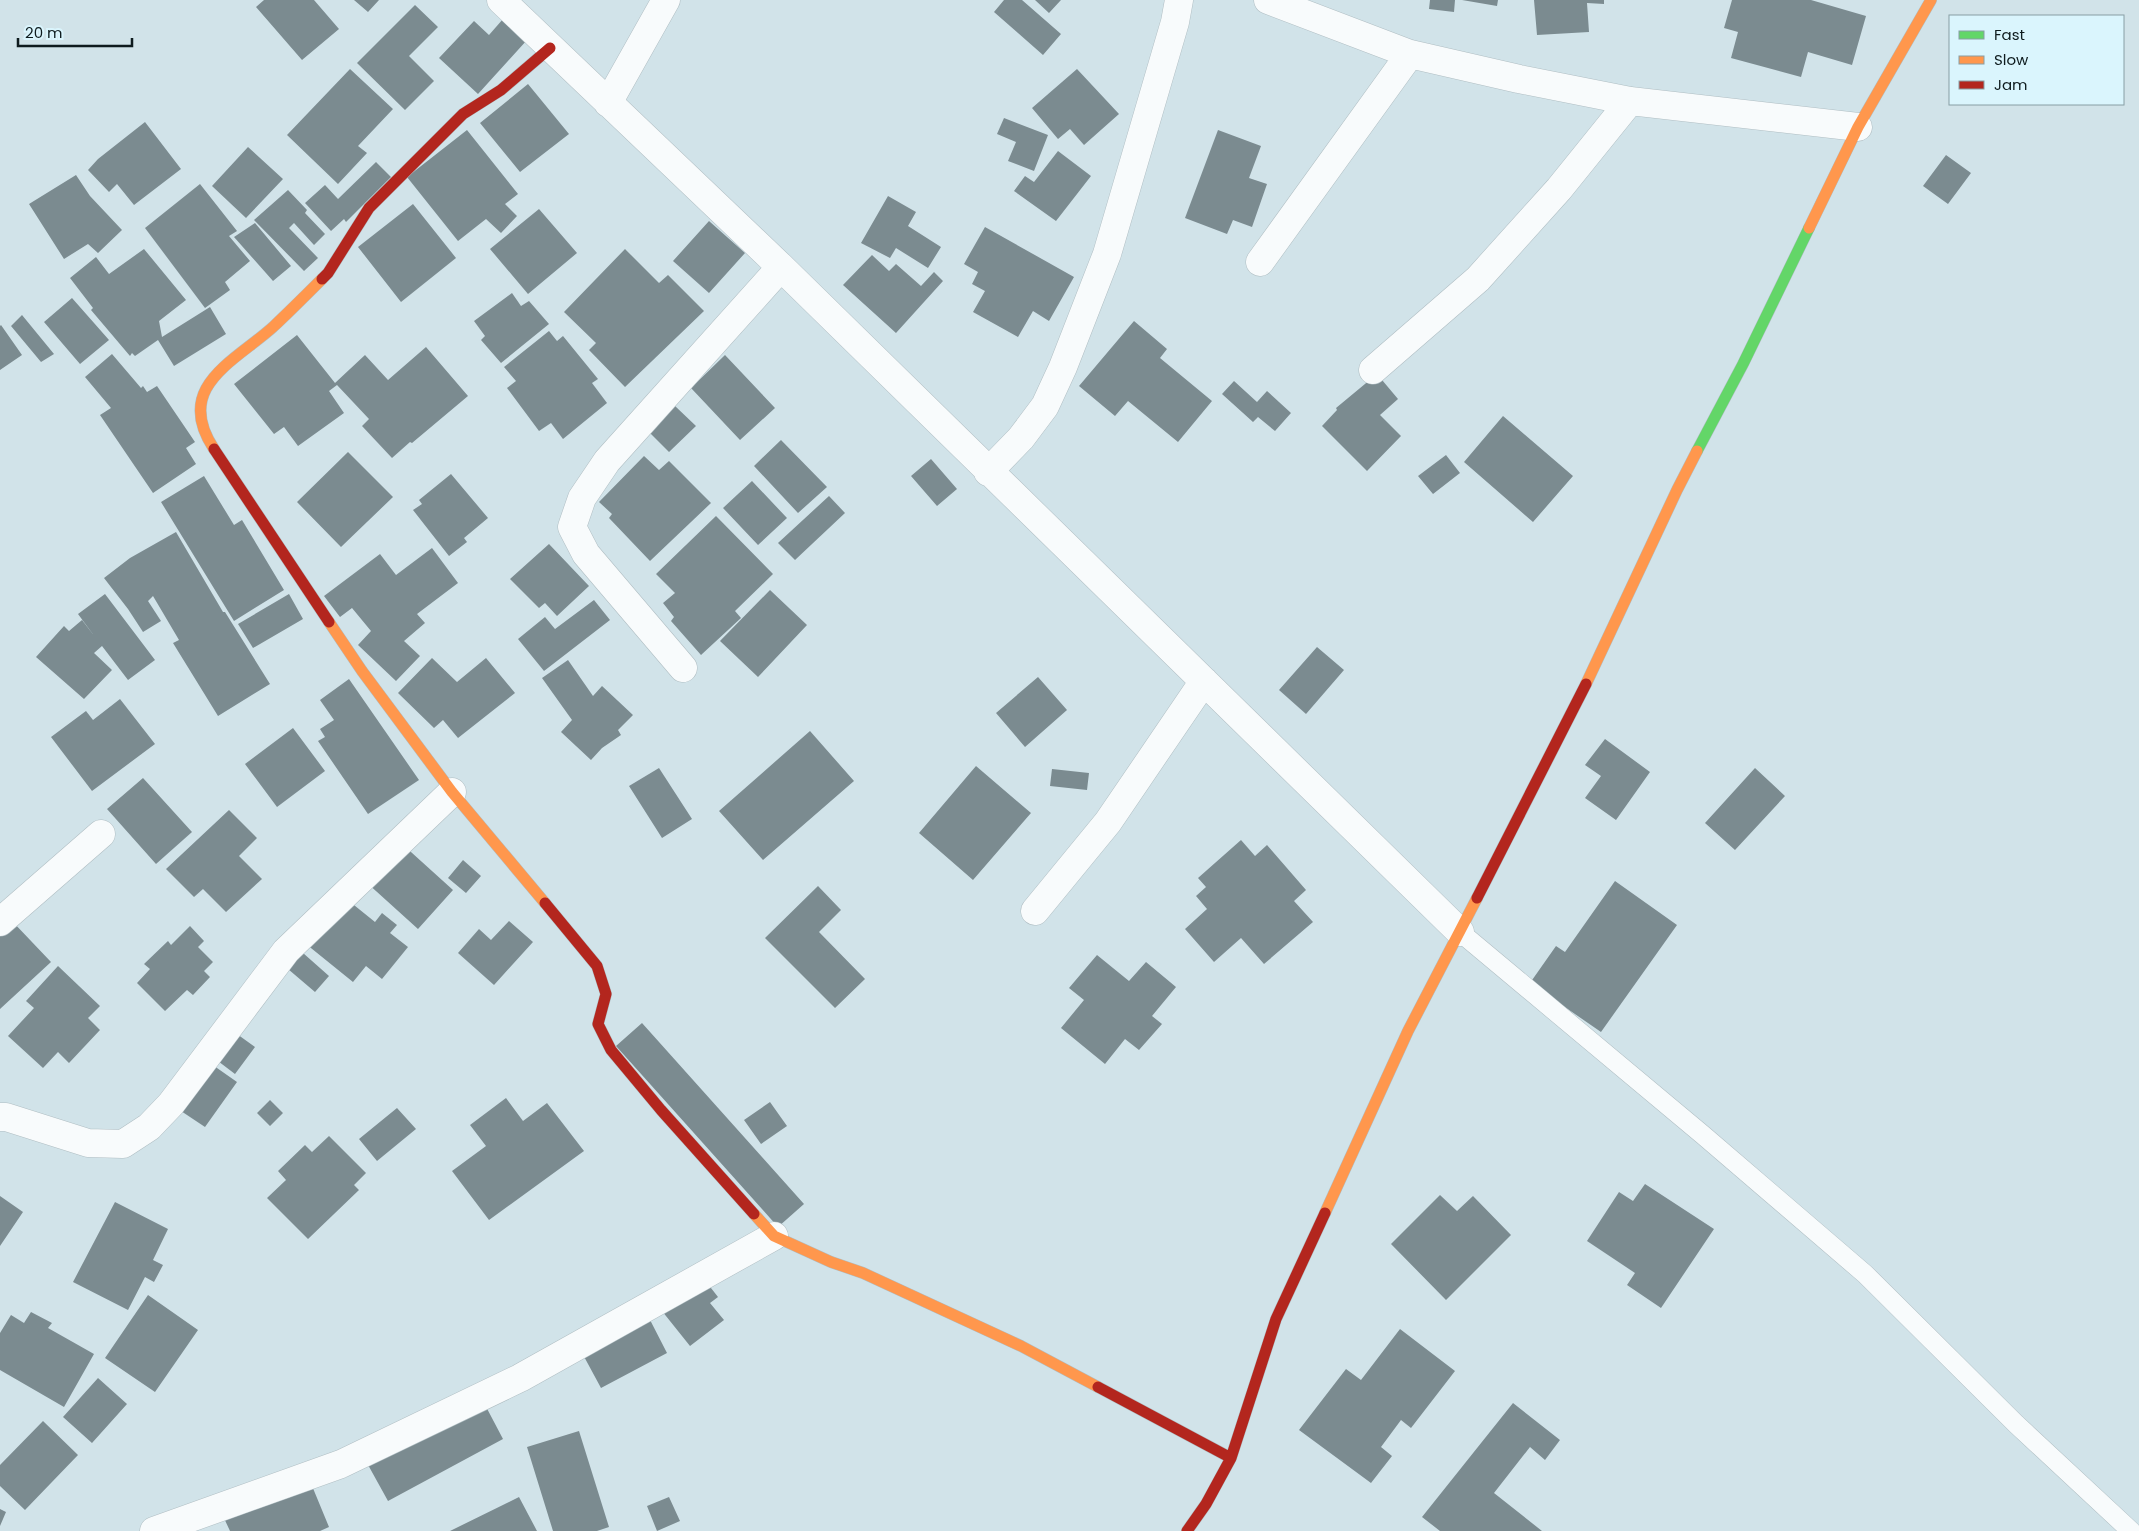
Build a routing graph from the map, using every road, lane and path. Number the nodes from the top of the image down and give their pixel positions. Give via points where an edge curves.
1 (501, 0) edge
2 (666, 0) edge
3 (1180, 0) edge
4 (1268, 0) edge
5 (1931, 0) edge
6 (550, 48) junction
7 (1410, 54) junction
8 (1630, 101) junction
9 (608, 103) junction
10 (1858, 127) junction
11 (1260, 262) dead end
12 (781, 267) junction
13 (1373, 370) dead end
14 (988, 472) junction
15 (683, 668) dead end
16 (1204, 681) junction
17 (452, 792) junction
18 (101, 834) dead end
19 (1035, 911) dead end
20 (0, 922) edge
21 (1460, 932) junction
22 (0, 1117) edge
23 (774, 1236) junction
24 (1231, 1458) junction
25 (154, 1531) edge
26 (1187, 1531) edge
27 (2131, 1531) edge

1 - 6 street
2 - 9 street
3 - 14 street via 1107,254 1063,367 1046,406
4 - 7 street
5 - 10 street
6 - 9 street
6 - 17 street via 501,90 463,114 369,208 328,273 273,327 219,371 208,385 199,411 204,434 362,672
7 - 8 street
7 - 11 street
8 - 10 street
8 - 13 street via 1559,189 1478,279
9 - 12 street
10 - 21 street via 1743,364 1677,490 1575,708
12 - 14 street
12 - 15 street via 607,461 582,498 572,526 586,554
14 - 16 street
16 - 19 street via 1108,822
16 - 21 street
17 - 22 street via 286,951 171,1104 149,1127 123,1144 88,1143
17 - 23 street via 597,966 606,994 598,1024 611,1050
18 - 20 street
21 - 24 street via 1408,1031 1276,1319
21 - 27 lane via 1865,1274 2016,1424
23 - 24 street via 1021,1346
23 - 25 street via 520,1378 340,1464
24 - 26 street

